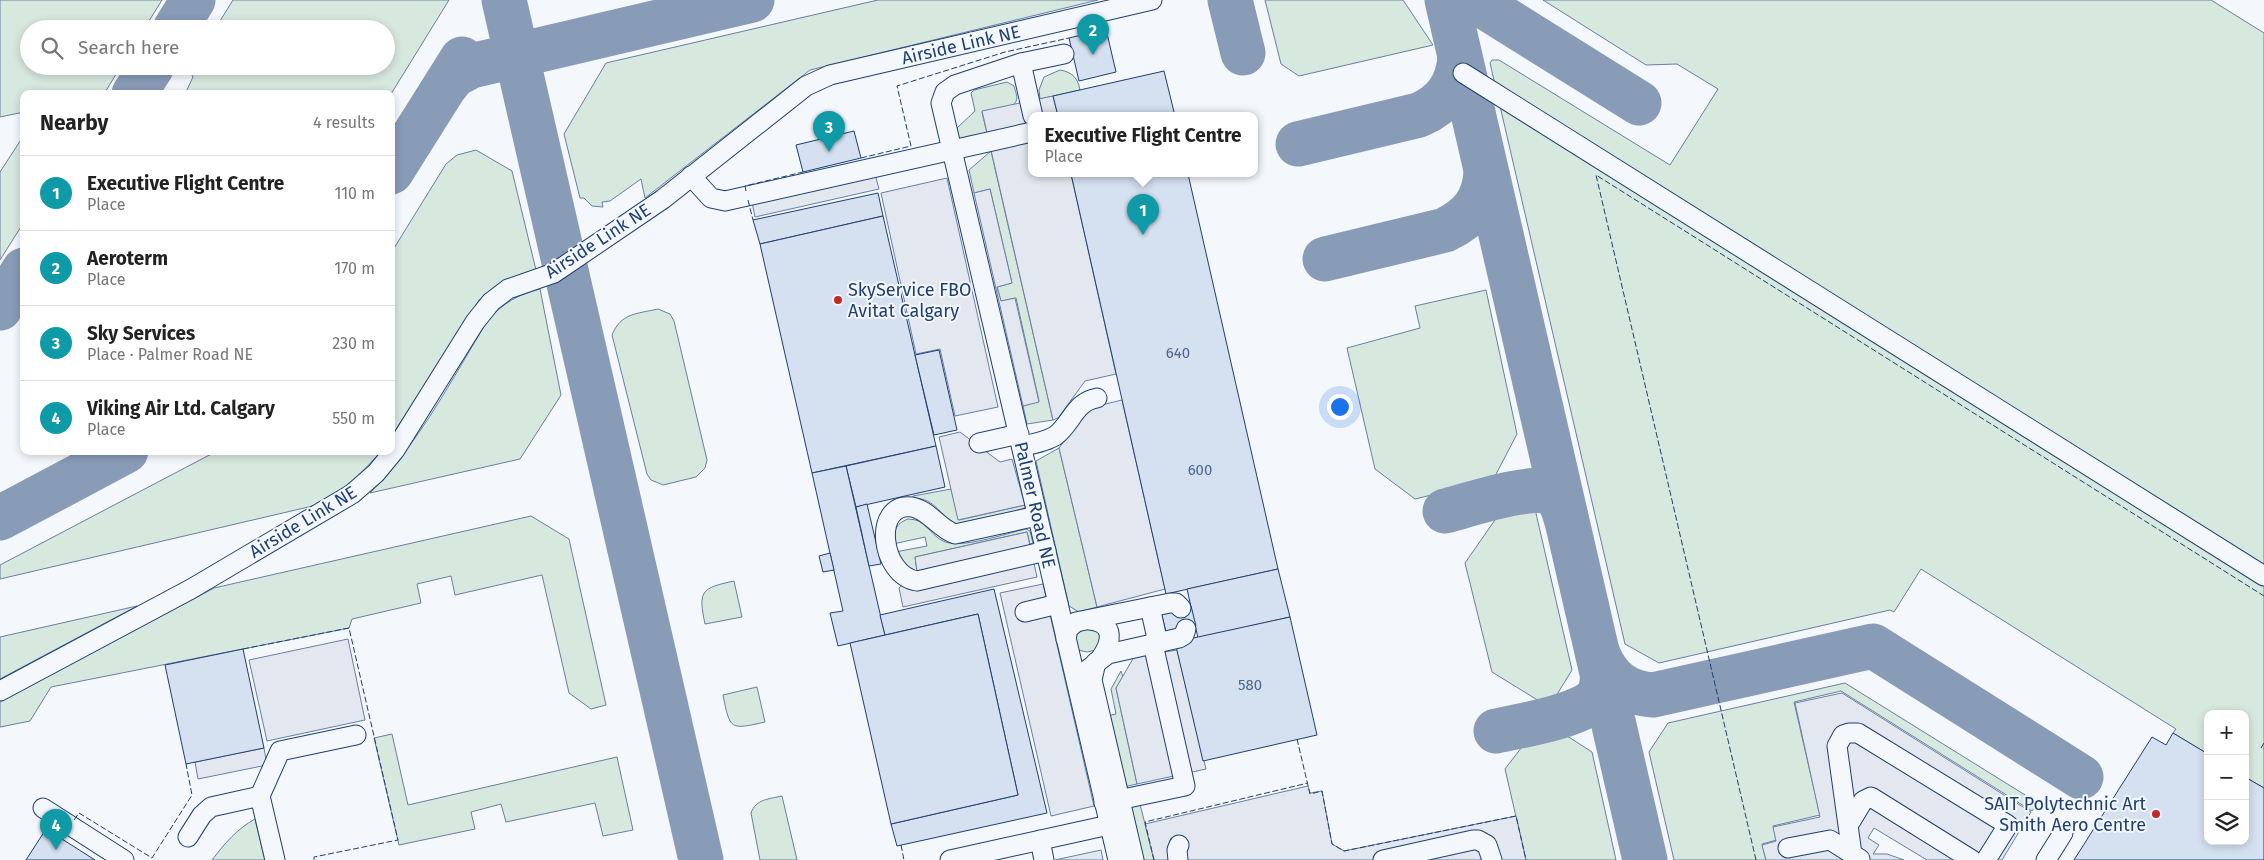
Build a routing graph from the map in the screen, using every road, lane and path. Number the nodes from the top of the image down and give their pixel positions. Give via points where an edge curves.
1 (1152, 0) edge
2 (1064, 54) dead end
3 (1021, 62) junction
4 (1463, 74) dead end
5 (1032, 112) edge
6 (1028, 133) edge
7 (951, 150) junction
8 (691, 176) junction
9 (1097, 398) dead end
10 (1020, 440) junction
11 (979, 443) dead end
12 (395, 450) edge
13 (391, 455) edge
14 (1037, 516) junction
15 (1046, 551) junction
16 (2264, 576) edge
17 (1058, 604) junction
18 (1150, 607) junction
19 (1181, 608) dead end
20 (1025, 612) dead end
21 (1090, 620) junction
22 (1186, 629) dead end
23 (1066, 639) junction
24 (1156, 644) junction
25 (1098, 661) junction
26 (0, 691) edge
27 (1078, 691) junction
28 (356, 735) dead end
29 (260, 796) junction
30 (1112, 802) junction
31 (43, 808) dead end
32 (1849, 824) junction
33 (1109, 825) junction
34 (2063, 833) dead end
35 (188, 837) dead end
36 (1040, 840) junction
37 (1788, 848) dead end
38 (1857, 857) edge
39 (124, 860) edge
40 (275, 860) edge
41 (950, 860) edge
42 (1044, 860) edge
43 (1118, 860) edge
44 (1134, 860) edge
45 (1383, 860) edge
46 (1492, 860) edge
47 (1972, 860) edge
48 (1986, 860) edge
49 (2046, 860) edge

1 - 8 street, Airside Link NE via 830,75 791,96
2 - 3 street, Palmer Road NE
3 - 5 street
3 - 7 street, Palmer Road NE via 955,84 945,92 941,103
4 - 16 street
6 - 7 street
7 - 8 street via 725,200 710,198
7 - 10 street, Palmer Road NE
8 - 12 street, Airside Link NE via 663,199 554,273 508,289 491,302 475,322
9 - 10 street via 1082,404 1055,436 1039,443
10 - 11 street
10 - 14 street, Palmer Road NE
13 - 26 street, Airside Link NE via 352,494 191,589
14 - 15 street, Palmer Road NE
14 - 15 street via 955,534 918,509 904,508 889,520 884,535 894,567 904,577 917,581
15 - 17 street, Palmer Road NE
17 - 20 street
17 - 23 street, Palmer Road NE
18 - 19 street via 1173,602
18 - 21 street
18 - 24 street
21 - 23 street via 1072,625
21 - 25 street via 1103,624 1110,638 1108,648
22 - 24 street via 1182,637
23 - 27 street, Palmer Road NE
24 - 25 street via 1108,654
24 - 30 street via 1185,786
25 - 27 street via 1084,673
25 - 30 street via 1092,680
27 - 30 street, Palmer Road NE
28 - 29 street via 280,751
29 - 35 street via 211,807
29 - 40 street
30 - 33 street, Palmer Road NE
30 - 44 street
31 - 39 street
32 - 38 street
32 - 47 street via 1863,801 1871,797
32 - 48 street via 1838,746 1843,735 1853,732 2008,825
33 - 36 street
33 - 43 street, Palmer Road NE
34 - 49 street
36 - 41 street
36 - 42 street
37 - 38 street via 1826,840
45 - 46 street via 1473,840 1487,845

